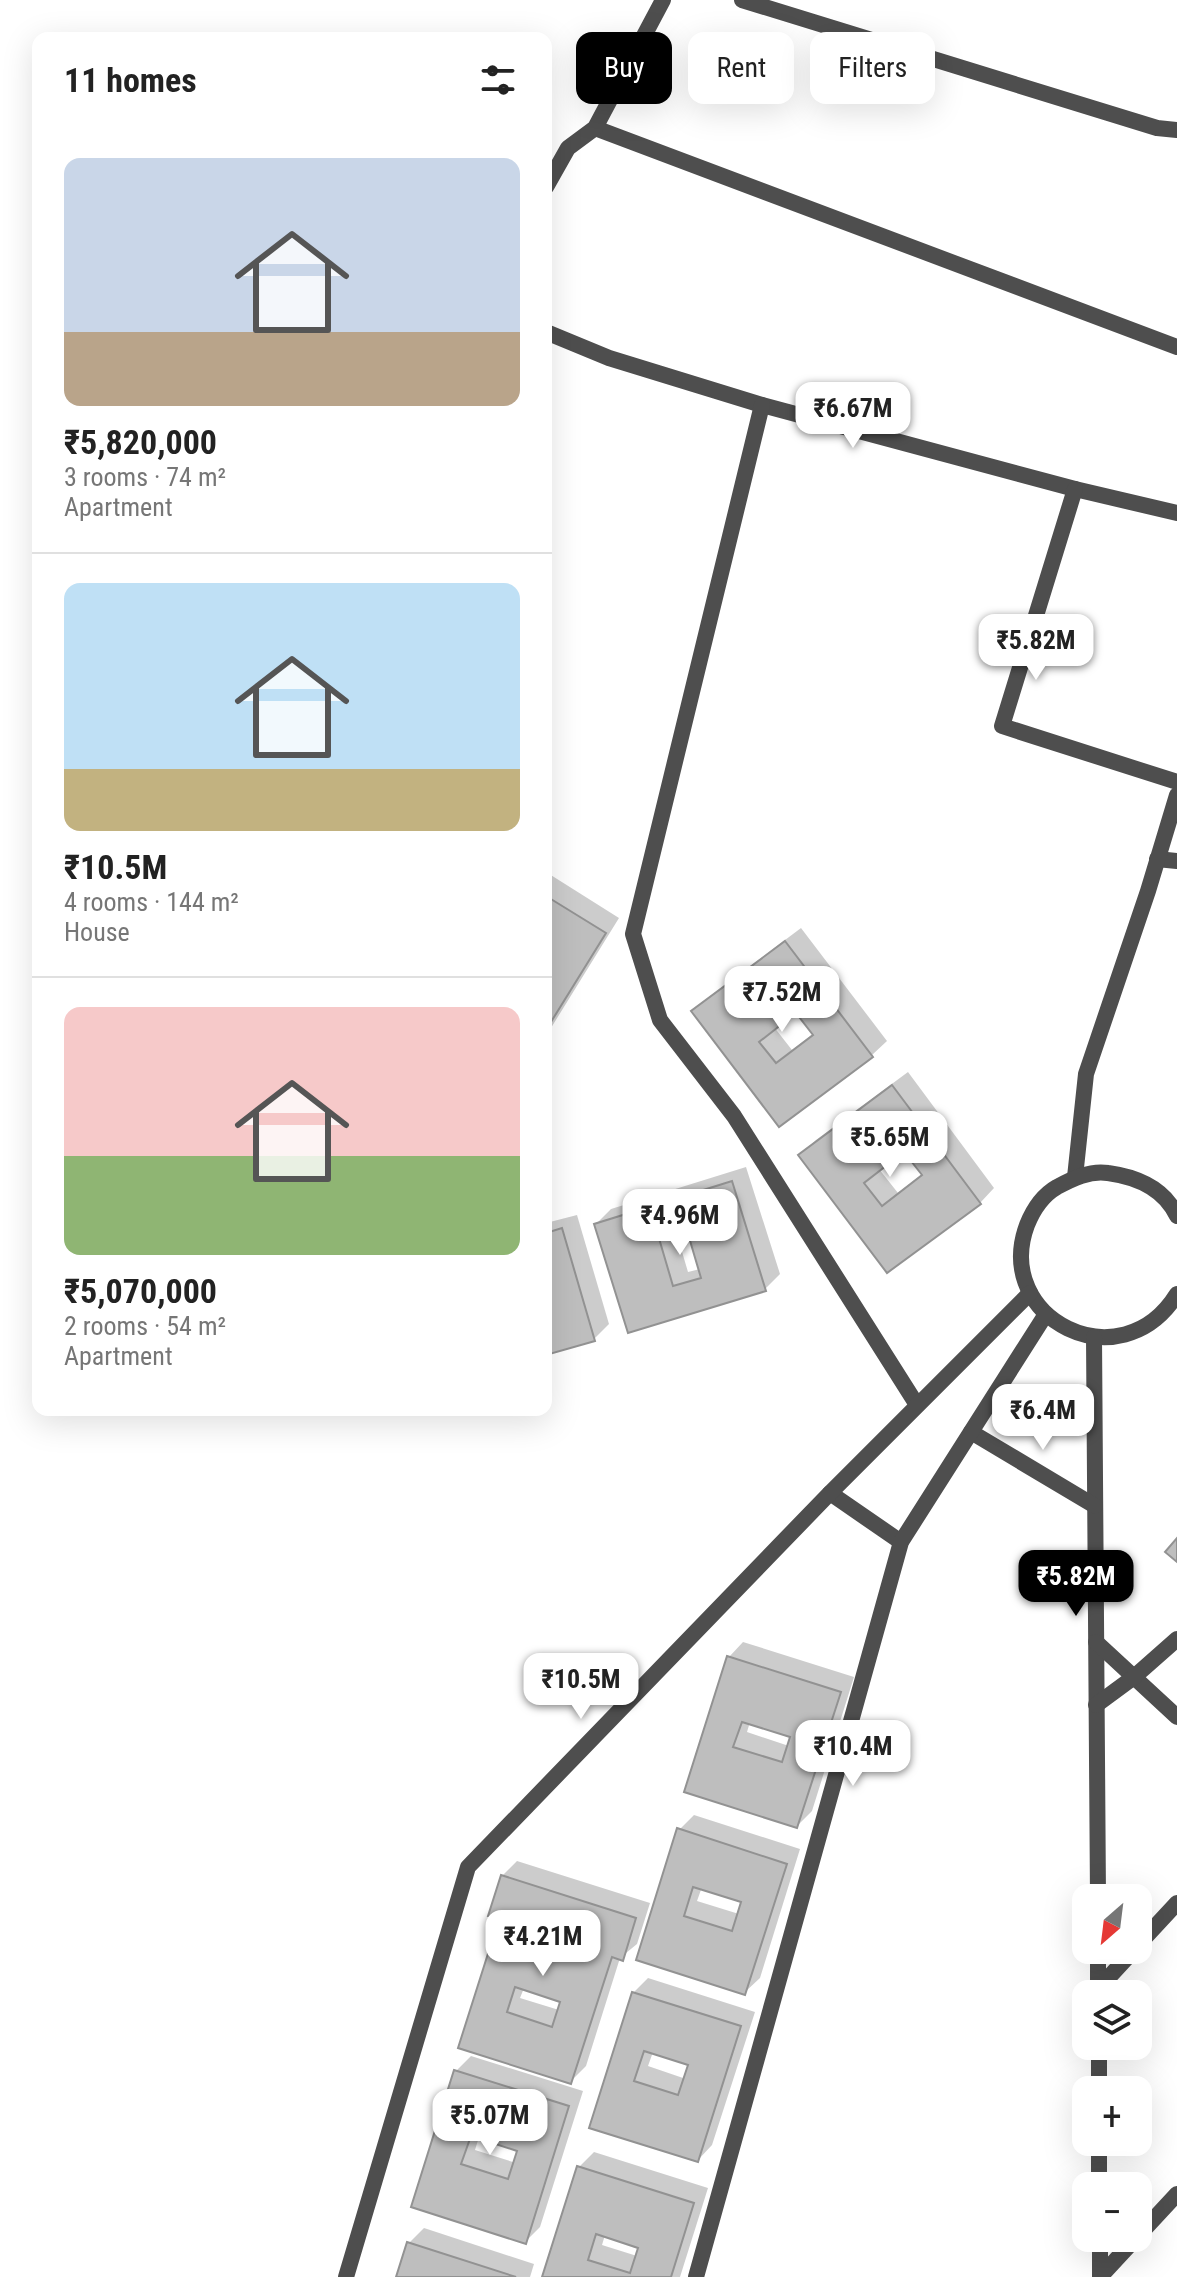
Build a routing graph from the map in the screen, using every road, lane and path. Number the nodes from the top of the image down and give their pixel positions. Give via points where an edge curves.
1 (663, 0) edge
2 (742, 0) edge
3 (595, 128) junction
4 (1177, 130) edge
5 (552, 176) edge
6 (552, 334) edge
7 (1177, 347) edge
8 (762, 405) junction
9 (1075, 489) junction
10 (1177, 513) edge
11 (1177, 782) edge
12 (1177, 795) edge
13 (1157, 859) junction
14 (1177, 861) edge
15 (1075, 1177) junction
16 (1176, 1210) edge
17 (1030, 1293) junction
18 (1177, 1294) edge
19 (1046, 1314) junction
20 (1094, 1337) junction
21 (917, 1405) junction
22 (971, 1432) junction
23 (830, 1493) junction
24 (1095, 1506) junction
25 (901, 1542) junction
26 (1177, 1639) edge
27 (1096, 1642) junction
28 (1134, 1677) junction
29 (1096, 1705) junction
30 (1177, 1717) edge
31 (1098, 1884) edge
32 (1177, 1903) edge
33 (1152, 1930) edge
34 (1122, 1964) edge
35 (1108, 1980) edge
36 (1177, 2194) edge
37 (1152, 2221) edge
38 (1100, 2252) edge
39 (1123, 2252) edge
40 (346, 2277) edge
41 (696, 2277) edge
42 (1100, 2277) edge

1 - 3 street
2 - 4 street
3 - 5 street via 568,148
3 - 7 street
6 - 8 street via 609,358
8 - 9 street
8 - 21 street via 633,934 660,1020 734,1116
9 - 10 street
9 - 11 street via 1002,726
12 - 13 street
13 - 14 street
13 - 15 street via 1086,1074
15 - 16 street via 1102,1172 1130,1176 1155,1188
15 - 17 street via 1050,1191 1032,1212 1022,1238 1022,1266
17 - 19 street
17 - 21 street
18 - 20 street via 1147,1327 1121,1336
19 - 20 street via 1069,1330
19 - 22 street
20 - 24 street
21 - 23 street
22 - 24 street
22 - 25 street
23 - 25 street
23 - 40 street via 468,1867
24 - 27 street
25 - 41 street
26 - 28 street
27 - 28 street
27 - 29 street
28 - 29 street
28 - 30 street
29 - 31 street
32 - 33 street
34 - 35 street
36 - 37 street
38 - 42 street
39 - 42 street

